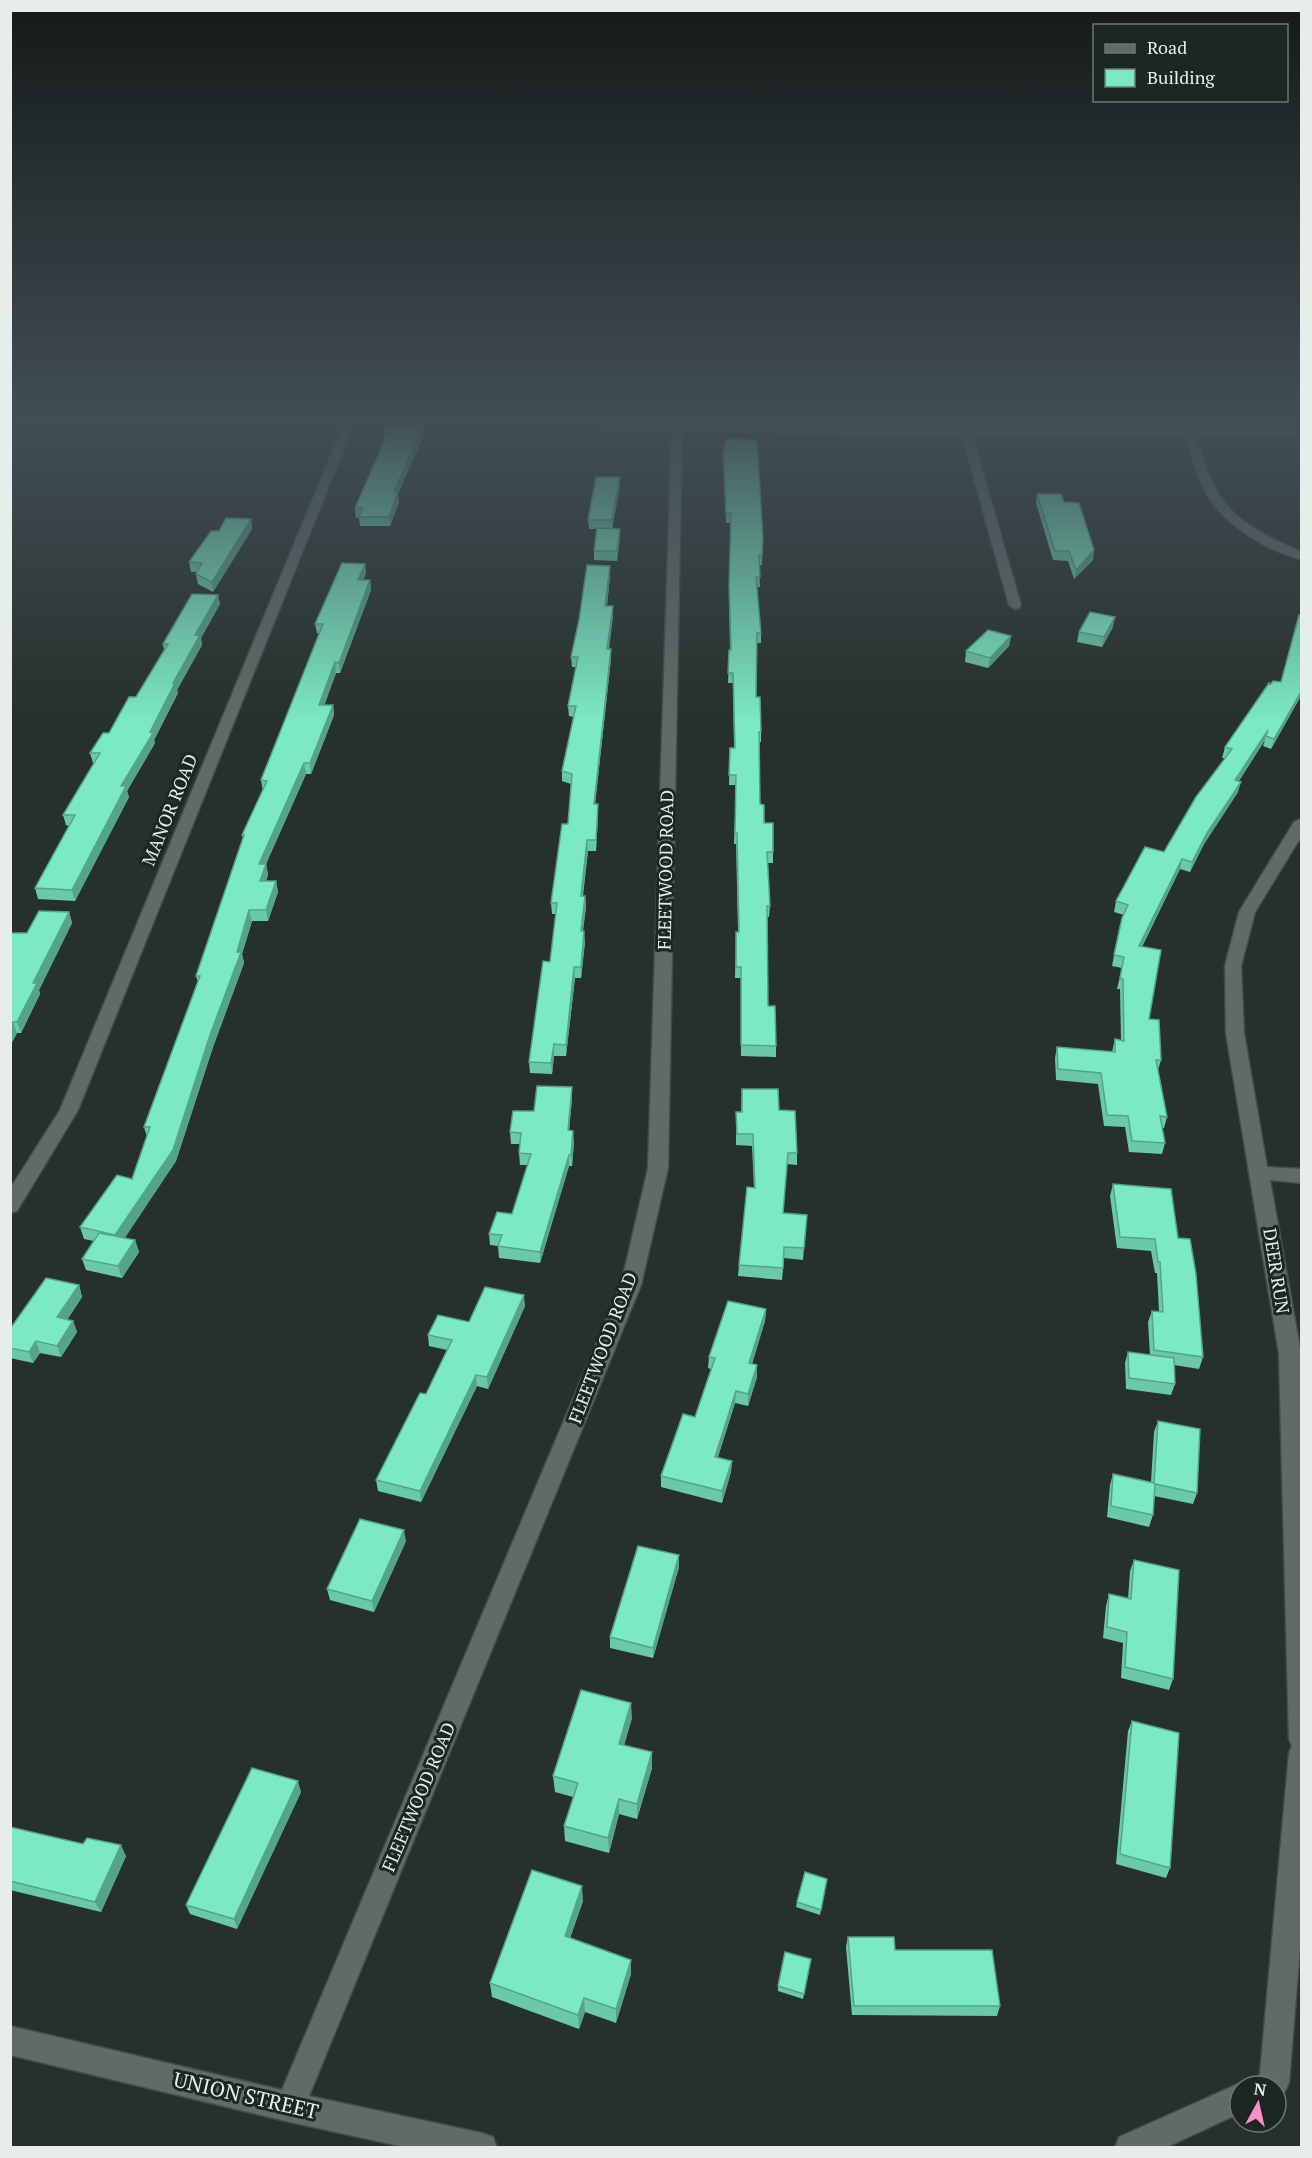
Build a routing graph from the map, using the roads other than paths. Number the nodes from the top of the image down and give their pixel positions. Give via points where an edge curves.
1 (309, 522) edge
2 (675, 522) edge
3 (992, 522) edge
4 (1239, 522) edge
5 (1302, 557) edge
6 (1015, 605) dead end
7 (1302, 822) edge
8 (1260, 1173) junction
9 (1302, 1176) edge
10 (10, 1206) edge
11 (1302, 1739) edge
12 (1302, 1753) edge
13 (10, 2040) edge
14 (1275, 2074) edge
15 (1228, 2103) edge
16 (290, 2107) junction
17 (482, 2148) edge
18 (1130, 2148) edge

1 - 10 street, MANOR ROAD via 69,1110
2 - 16 street, FLEETWOOD ROAD via 658,1168 631,1285
3 - 6 street
4 - 5 street via 1258,536
7 - 8 street, DEER RUN via 1247,912 1233,966 1235,1033
8 - 9 street
8 - 11 street, DEER RUN via 1290,1354
12 - 14 street
13 - 16 street, UNION STREET
15 - 18 street
16 - 17 street, UNION STREET

